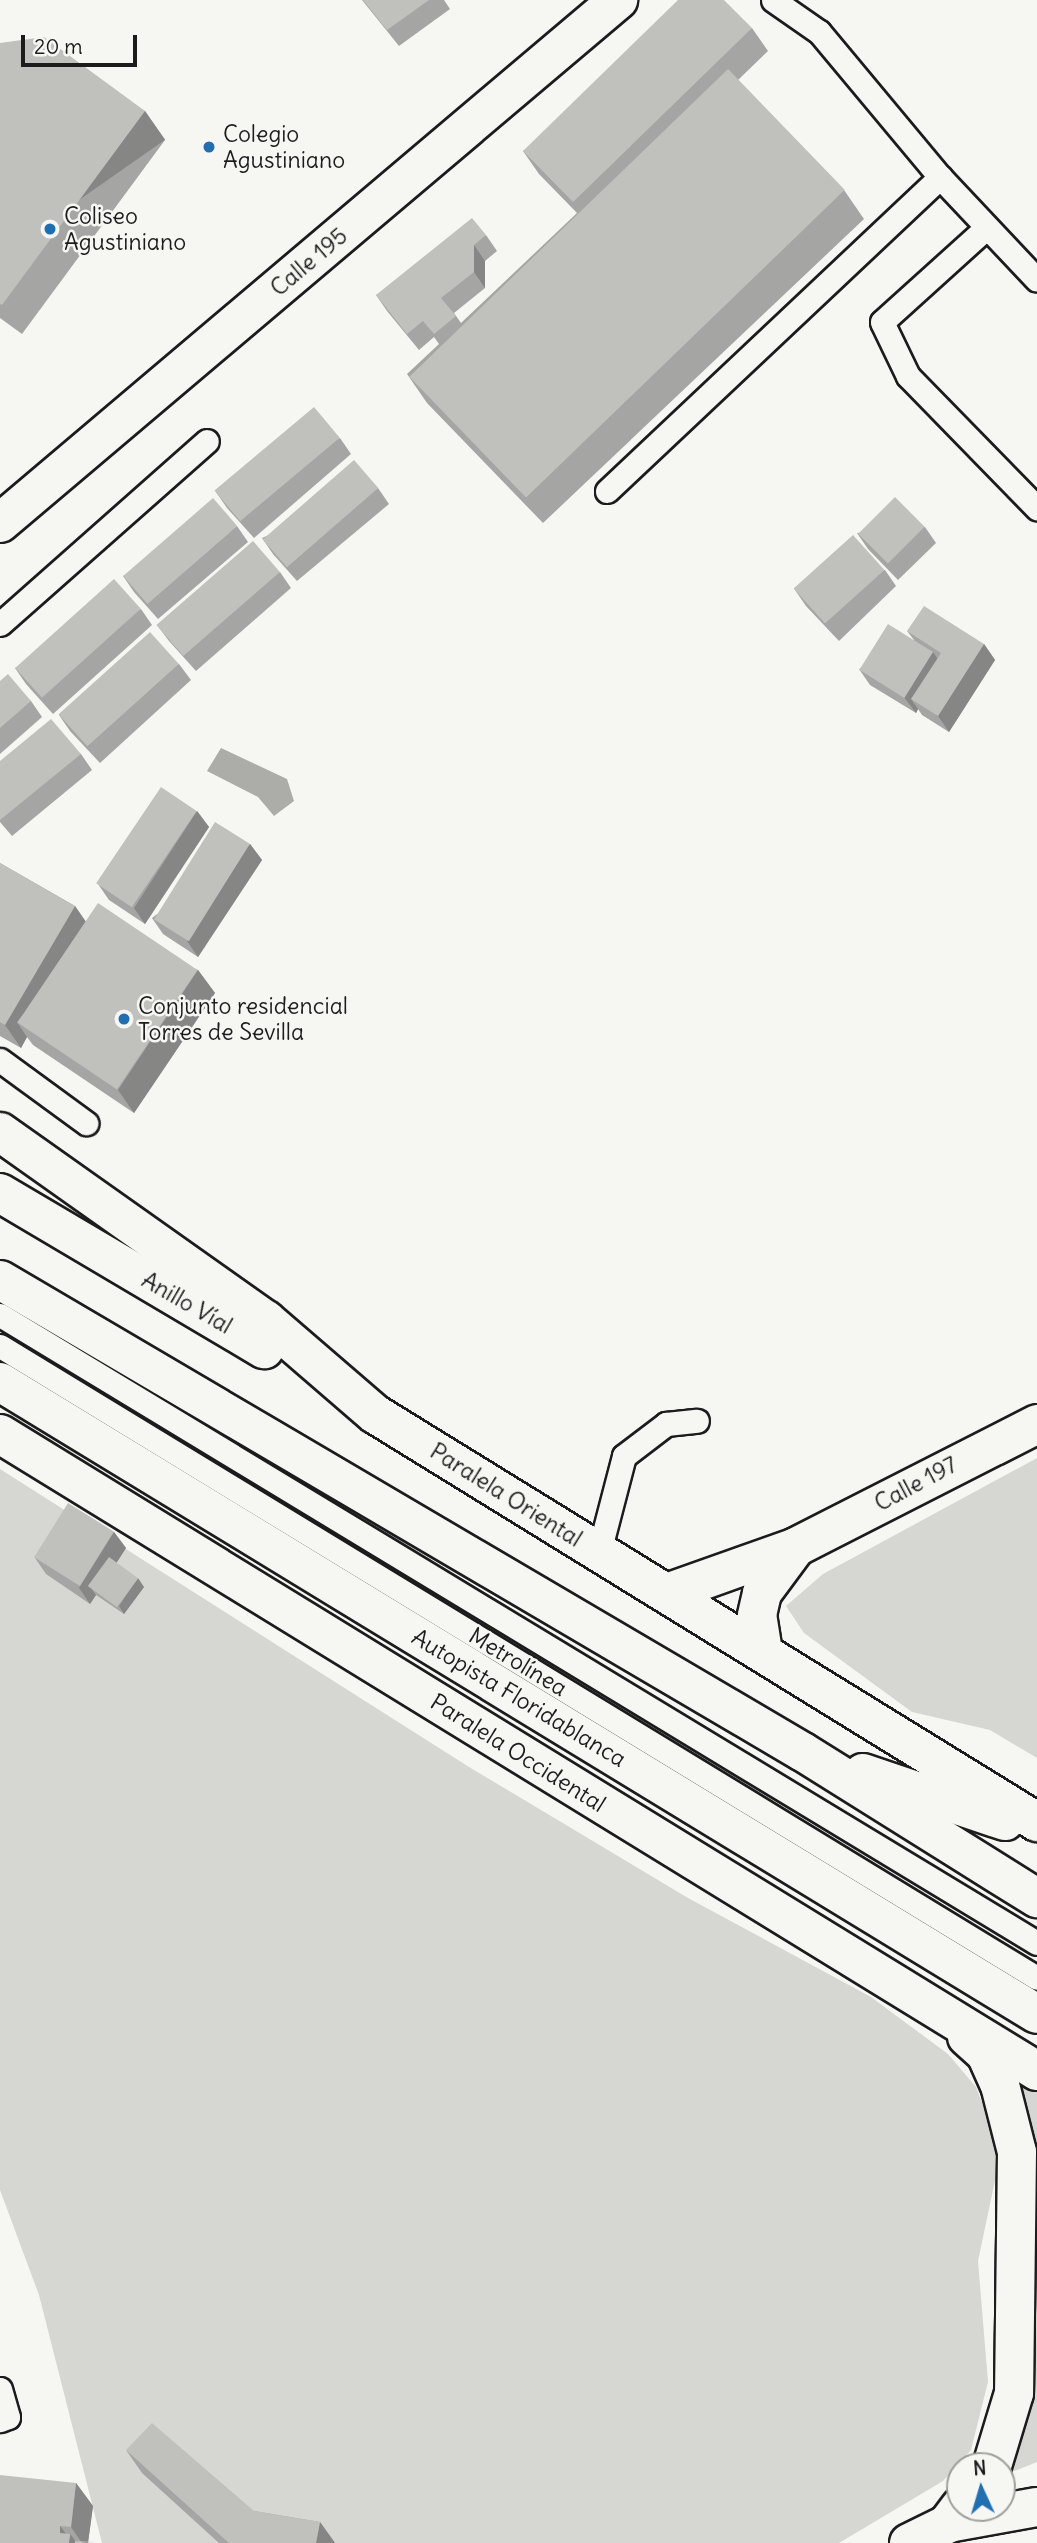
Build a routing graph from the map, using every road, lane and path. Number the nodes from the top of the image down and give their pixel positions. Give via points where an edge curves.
1 (618, 0) edge
2 (773, 0) edge
3 (940, 177) junction
4 (986, 228) junction
5 (1037, 279) edge
6 (207, 441) dead end
7 (607, 491) dead end
8 (1037, 508) edge
9 (0, 523) edge
10 (0, 624) edge
11 (0, 1060) edge
12 (86, 1123) dead end
13 (0, 1132) edge
14 (0, 1193) edge
15 (0, 1280) edge
16 (0, 1315) edge
17 (0, 1346) edge
18 (0, 1382) edge
19 (375, 1414) junction
20 (697, 1421) dead end
21 (1037, 1424) edge
22 (0, 1434) edge
23 (796, 1547) junction
24 (600, 1552) junction
25 (667, 1593) junction
26 (763, 1652) junction
27 (803, 1752) junction
28 (1037, 1822) edge
29 (1037, 1831) edge
30 (1037, 1898) edge
31 (1037, 1943) edge
32 (1037, 1978) edge
33 (942, 2014) junction
34 (1037, 2014) edge
35 (1037, 2071) edge
36 (0, 2389) edge
37 (0, 2420) edge
38 (996, 2452) edge
39 (1037, 2484) edge
40 (1016, 2493) edge
41 (1037, 2507) edge
42 (1016, 2509) edge
43 (946, 2520) edge
44 (909, 2543) edge

1 - 9 main road, Calle 195
2 - 3 lane via 819,32
3 - 4 lane
3 - 7 lane
4 - 5 lane
4 - 8 lane via 882,321 908,376
6 - 10 lane
11 - 12 lane
13 - 19 main road, Paralela Oriental via 266,1320
14 - 19 main road, Anillo Víal
15 - 27 main road
16 - 31 lane, Metrolínea
17 - 32 lane, Metrolínea
18 - 34 main road, Autopista Floridablanca
19 - 24 main road, Paralela Oriental
20 - 24 lane via 666,1424 624,1456
21 - 23 main road, Calle 197
22 - 33 main road, Paralela Occidental
23 - 25 main road, Calle 197
23 - 26 main road, Calle 197 via 762,1593 757,1615
24 - 25 main road, Paralela Oriental
25 - 26 main road, Paralela Oriental
26 - 28 main road, Paralela Oriental
27 - 29 main road
27 - 30 main road
33 - 35 main road, Paralela Occidental
33 - 38 main road via 986,2054 1017,2152 1014,2393
36 - 37 lane via 8,2417
39 - 40 main road
41 - 42 main road
43 - 44 main road

